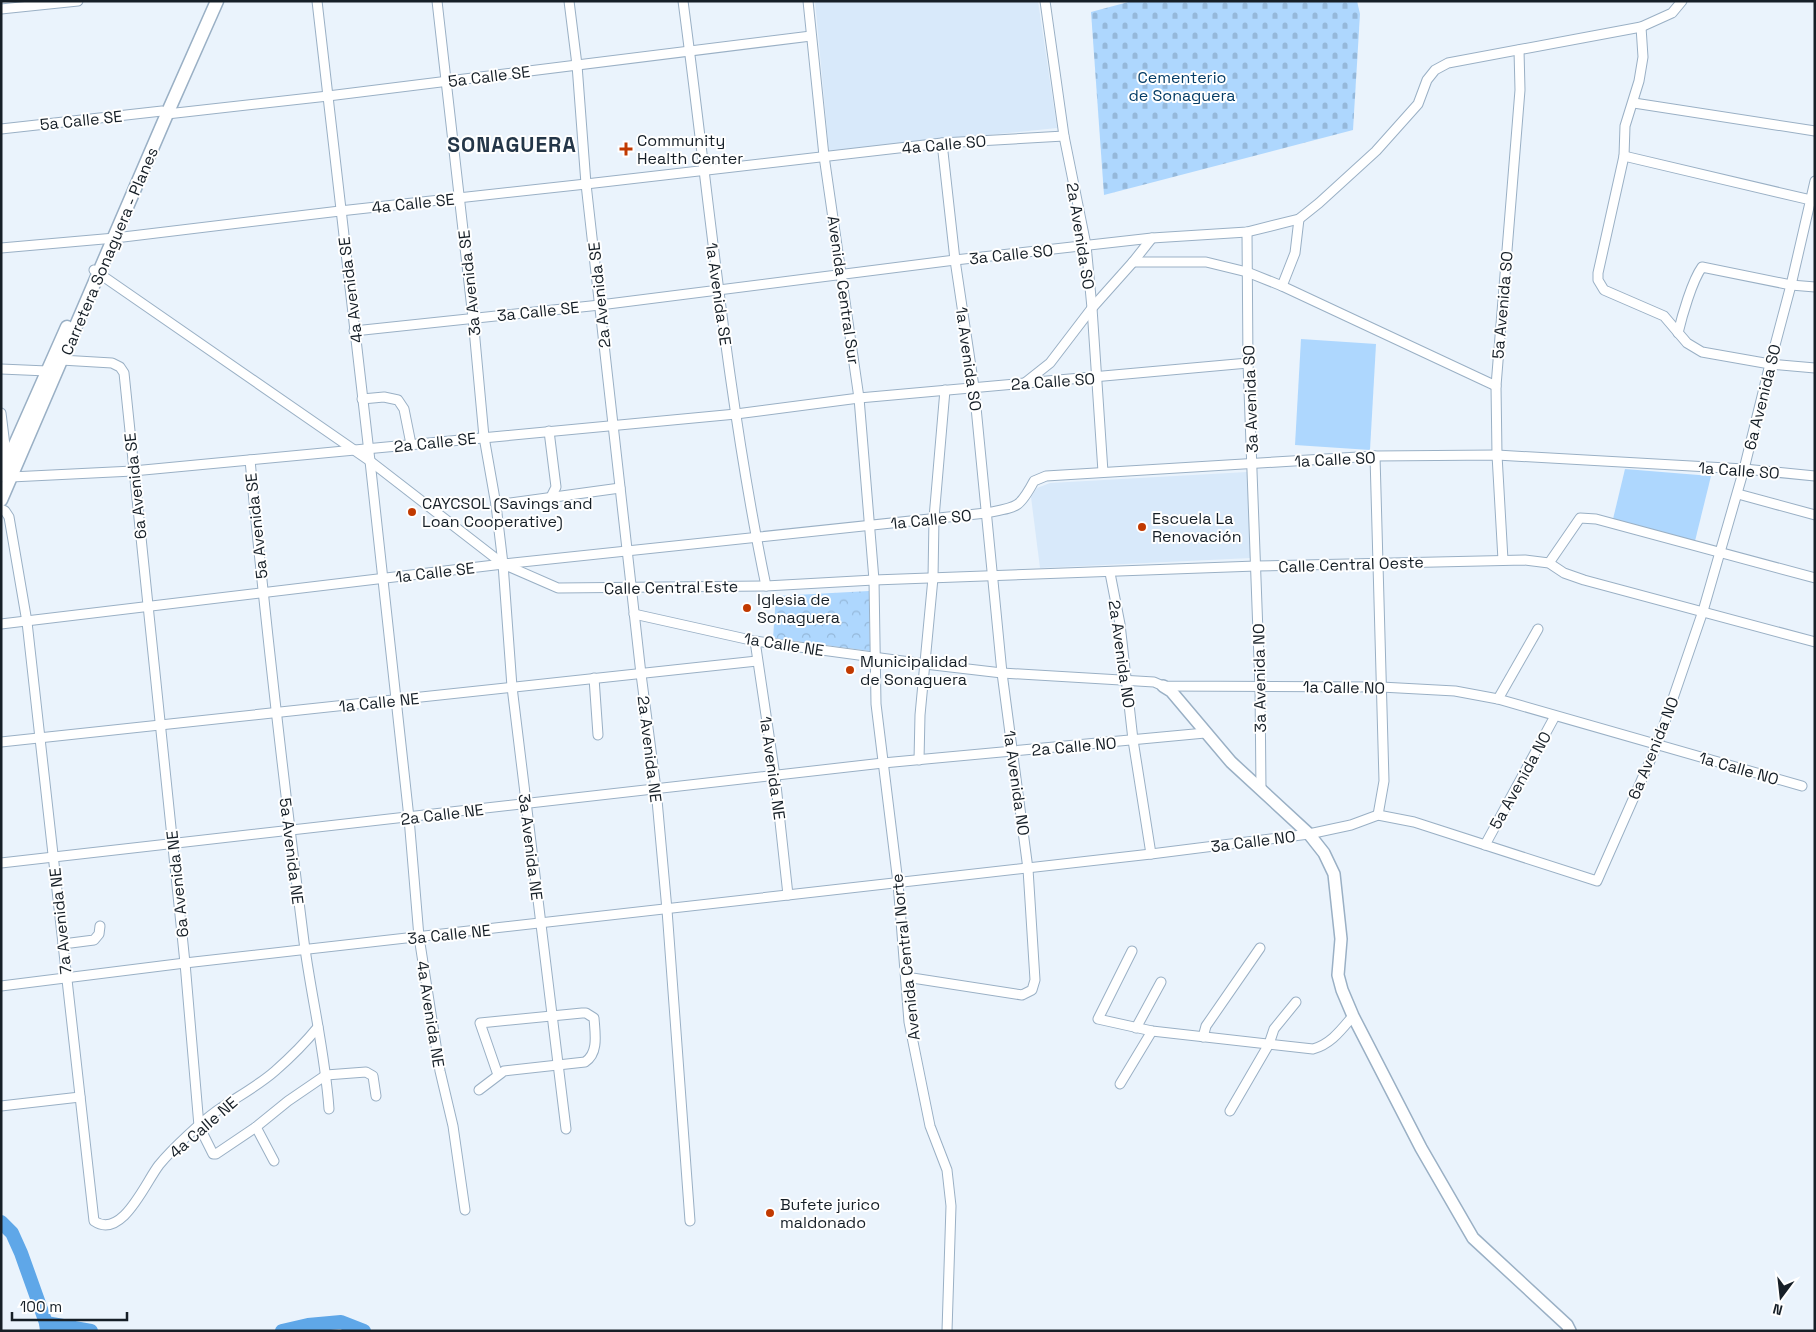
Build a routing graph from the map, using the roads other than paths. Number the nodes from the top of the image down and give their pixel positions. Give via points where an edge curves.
1 (78, 1) edge
2 (209, 1) edge
3 (217, 1) edge
4 (317, 1) edge
5 (437, 1) edge
6 (569, 1) edge
7 (684, 1) edge
8 (808, 1) edge
9 (1045, 1) edge
10 (1682, 1) edge
11 (1, 9) edge
12 (1641, 27) junction
13 (811, 36) junction
14 (1519, 50) junction
15 (690, 51) junction
16 (577, 65) junction
17 (447, 82) junction
18 (328, 96) junction
19 (1634, 103) junction
20 (164, 113) junction
21 (1, 130) edge
22 (1815, 131) edge
23 (1064, 136) junction
24 (942, 143) junction
25 (824, 156) junction
26 (1624, 156) junction
27 (703, 170) junction
28 (1815, 180) edge
29 (586, 184) junction
30 (459, 198) junction
31 (1813, 201) edge
32 (340, 211) junction
33 (1299, 219) junction
34 (1247, 232) junction
35 (111, 238) junction
36 (1152, 238) junction
37 (1086, 245) junction
38 (1, 248) edge
39 (955, 260) junction
40 (1133, 262) junction
41 (96, 271) junction
42 (1247, 272) junction
43 (842, 275) junction
44 (1791, 285) junction
45 (1282, 286) junction
46 (1815, 287) edge
47 (718, 289) junction
48 (600, 305) junction
49 (1092, 308) junction
50 (473, 318) junction
51 (354, 331) junction
52 (1678, 333) junction
53 (62, 360) junction
54 (1248, 363) junction
55 (1770, 364) junction
56 (1815, 368) edge
57 (1, 370) edge
58 (47, 371) junction
59 (1096, 378) junction
60 (1026, 382) junction
61 (1496, 386) junction
62 (974, 387) junction
63 (945, 390) junction
64 (859, 398) junction
65 (362, 399) junction
66 (1, 413) edge
67 (736, 414) junction
68 (613, 425) junction
69 (549, 431) junction
70 (484, 437) junction
71 (410, 444) junction
72 (369, 448) junction
73 (353, 450) junction
74 (1497, 455) junction
75 (1375, 456) junction
76 (250, 460) junction
77 (370, 461) junction
78 (7, 462) junction
79 (1252, 464) junction
80 (1744, 469) junction
81 (133, 471) junction
82 (1102, 472) junction
83 (6, 476) edge
84 (1815, 476) edge
85 (620, 488) junction
86 (1738, 494) junction
87 (551, 497) junction
88 (1, 500) edge
89 (496, 505) junction
90 (1, 509) edge
91 (986, 513) junction
92 (1815, 515) edge
93 (934, 518) junction
94 (870, 525) junction
95 (756, 537) junction
96 (627, 551) junction
97 (1721, 553) junction
98 (1503, 560) junction
99 (1378, 563) junction
100 (1549, 563) junction
101 (503, 564) junction
102 (1256, 566) junction
103 (1110, 572) junction
104 (992, 576) junction
105 (382, 578) junction
106 (933, 578) junction
107 (1815, 578) edge
108 (874, 580) junction
109 (766, 586) junction
110 (631, 588) junction
111 (262, 593) junction
112 (147, 607) junction
113 (1703, 611) junction
114 (634, 614) junction
115 (27, 622) junction
116 (1, 624) edge
117 (1538, 629) dead end
118 (755, 640) junction
119 (1815, 642) edge
120 (875, 657) junction
121 (757, 661) junction
122 (925, 664) junction
123 (1002, 673) junction
124 (641, 674) junction
125 (594, 678) junction
126 (1126, 681) junction
127 (1162, 686) junction
128 (512, 687) junction
129 (1260, 687) junction
130 (1381, 687) junction
131 (1498, 699) junction
132 (395, 700) junction
133 (275, 713) junction
134 (1556, 716) junction
135 (160, 725) junction
136 (1205, 733) junction
137 (598, 734) dead end
138 (40, 738) junction
139 (1133, 740) junction
140 (1, 742) edge
141 (1657, 745) junction
142 (1012, 751) junction
143 (919, 760) junction
144 (883, 764) junction
145 (775, 776) junction
146 (1802, 786) dead end
147 (656, 790) junction
148 (1260, 790) junction
149 (526, 804) junction
150 (1378, 815) junction
151 (409, 818) junction
152 (290, 831) junction
153 (1309, 834) junction
154 (172, 844) junction
155 (1485, 844) junction
156 (1151, 854) junction
157 (53, 857) junction
158 (1, 863) edge
159 (1028, 869) junction
160 (898, 883) junction
161 (788, 895) junction
162 (667, 910) junction
163 (541, 924) junction
164 (100, 926) dead end
165 (420, 936) junction
166 (63, 944) junction
167 (1260, 948) dead end
168 (304, 950) junction
169 (1132, 951) dead end
170 (185, 963) junction
171 (906, 977) junction
172 (67, 978) junction
173 (1161, 982) dead end
174 (1, 986) edge
175 (1296, 1002) dead end
176 (552, 1015) junction
177 (1353, 1016) junction
178 (318, 1027) junction
179 (1136, 1028) junction
180 (1152, 1031) junction
181 (1203, 1037) junction
182 (1269, 1044) junction
183 (558, 1065) junction
184 (326, 1075) junction
185 (498, 1075) junction
186 (1120, 1084) dead end
187 (479, 1090) dead end
188 (376, 1096) dead end
189 (80, 1097) junction
190 (1, 1106) edge
191 (329, 1109) dead end
192 (1230, 1111) dead end
193 (199, 1126) junction
194 (256, 1127) junction
195 (566, 1129) dead end
196 (274, 1161) dead end
197 (465, 1210) dead end
198 (94, 1221) joint
199 (690, 1221) dead end
200 (947, 1331) edge
201 (1570, 1331) edge

1 - 11 street
2 - 20 main road, Carretera Sonaguera - Planes
3 - 20 main road, Carretera Sonaguera - Planes
4 - 18 street, 4a Avenida SE
5 - 17 street, 3a Avenida SE
6 - 16 street, 2a Avenida SE
7 - 15 street, 1a Avenida SE
8 - 13 street, Avenida Central Sur
9 - 23 street, 2a Avenida SO
10 - 12 street via 1672,13
12 - 14 street
12 - 19 street via 1643,57
13 - 15 street, 5a Calle SE
13 - 25 street, Avenida Central Sur
14 - 33 street via 1448,63 1435,70 1427,80 1418,104 1376,151
14 - 61 street, 5a Avenida SO via 1520,90
15 - 16 street, 5a Calle SE
15 - 27 street, 1a Avenida SE
16 - 17 street, 5a Calle SE
16 - 29 street, 2a Avenida SE
17 - 18 street, 5a Calle SE
17 - 30 street, 3a Avenida SE
18 - 20 street, 5a Calle SE
18 - 32 street, 4a Avenida SE
19 - 22 street
19 - 26 street via 1625,126
20 - 21 street, 5a Calle SE
20 - 35 main road, Carretera Sonaguera - Planes
23 - 24 street, 4a Calle SO
23 - 37 street, 2a Avenida SO
24 - 25 street, 4a Calle SO
24 - 39 street, 1a Avenida SO
25 - 27 street, 4a Calle SE
25 - 43 street, Avenida Central Sur
26 - 31 street
26 - 52 street via 1598,280 1604,290 1664,316
27 - 29 street, 4a Calle SE
27 - 47 street, 1a Avenida SE
28 - 31 street, 6a Avenida SO
29 - 30 street, 4a Calle SE
29 - 48 street, 2a Avenida SE
30 - 32 street, 4a Calle SE
30 - 50 street, 3a Avenida SE
31 - 44 street, 6a Avenida SO
32 - 35 street, 4a Calle SE
32 - 51 street, 4a Avenida SE
33 - 34 street, 3a Calle SO
33 - 45 street via 1295,253
34 - 36 street, 3a Calle SO
34 - 42 street, 3a Avenida SO
35 - 38 street, 4a Calle SE
35 - 41 main road, Carretera Sonaguera - Planes
36 - 37 street, 3a Calle SO
36 - 40 street
37 - 39 street, 3a Calle SO
37 - 49 street, 2a Avenida SO
39 - 43 street, 3a Calle SO
39 - 62 street, 1a Avenida SO
40 - 42 street via 1206,262
40 - 49 street
41 - 53 main road, Carretera Sonaguera - Planes
41 - 58 main road, Carretera Sonaguera - Planes
41 - 73 street, Calle Central Este
42 - 45 street
42 - 54 street, 3a Avenida SO
43 - 47 street, 3a Calle SE
43 - 64 street, Avenida Central Sur
44 - 46 street
44 - 52 street via 1702,268
44 - 55 street, 6a Avenida SO
45 - 61 street
47 - 48 street, 3a Calle SE
47 - 67 street, 1a Avenida SE
48 - 50 street, 3a Calle SE
48 - 68 street, 2a Avenida SE
49 - 59 street, 2a Avenida SO
49 - 60 street via 1050,363
50 - 51 street, 3a Calle SE
50 - 70 street, 3a Avenida SE
51 - 65 street, 4a Avenida SE
52 - 55 street via 1702,352
53 - 81 street, 6a Avenida SE via 112,363 124,373
53 - 83 main road, Carretera Sonaguera - Planes
54 - 59 street, 2a Calle SO
54 - 79 street, 3a Avenida SO
55 - 56 street
55 - 80 street, 6a Avenida SO
57 - 58 street
58 - 78 main road, Carretera Sonaguera - Planes
59 - 60 street, 2a Calle SO
59 - 82 street, 2a Avenida SO
60 - 62 street, 2a Calle SO
61 - 74 street, 5a Avenida SO
62 - 63 street, 2a Calle SO
62 - 91 street, 1a Avenida SO
63 - 64 street, 2a Calle SO
63 - 93 street
64 - 67 street, 2a Calle SE
64 - 94 street, Avenida Central Sur
65 - 71 street via 384,397 398,400 404,409
65 - 72 street, 4a Avenida SE
66 - 78 street
67 - 68 street, 2a Calle SE
67 - 95 street, 1a Avenida SE
68 - 69 street, 2a Calle SE
68 - 85 street, 2a Avenida SE
69 - 70 street, 2a Calle SE
69 - 87 street via 556,487
70 - 71 street, 2a Calle SE
70 - 89 street, 3a Avenida SE
71 - 72 street, 2a Calle SE
72 - 73 street, 2a Calle SE
72 - 77 street, 4a Avenida SE
73 - 76 street, 2a Calle SE
73 - 77 street, Calle Central Este
74 - 75 street, 1a Calle SO
74 - 80 street, 1a Calle SO
74 - 98 street, 5a Avenida SO
75 - 79 street, 1a Calle SO
75 - 99 street
76 - 81 street, 2a Calle SE
76 - 111 street, 5a Avenida SE
77 - 101 street, Calle Central Este
77 - 105 street, 4a Avenida SE
78 - 83 main road, Carretera Sonaguera - Planes
79 - 82 street, 1a Calle SO
79 - 102 street, 3a Avenida SO
80 - 84 street, 1a Calle SO
80 - 86 street, 6a Avenida SO
81 - 83 street, 2a Calle SE
81 - 112 street, 6a Avenida SE
82 - 91 street, 1a Calle SO via 1046,476 1034,481 1024,501 1012,508
83 - 88 main road, Carretera Sonaguera - Planes
85 - 87 street
85 - 96 street, 2a Avenida SE
86 - 92 street
86 - 97 street, 6a Avenida SO
87 - 89 street
89 - 101 street, 3a Avenida SE
90 - 115 street, 7a Avenida NE via 9,517
91 - 93 street, 1a Calle SO
91 - 104 street, 1a Avenida SO
93 - 94 street, 1a Calle SO
93 - 106 street
94 - 95 street, 1a Calle SE
94 - 108 street, Avenida Central Sur
95 - 96 street, 1a Calle SE
95 - 109 street, 1a Avenida SE
96 - 101 street, 1a Calle SE
96 - 110 street, 2a Avenida SE
97 - 100 street via 1596,519 1580,518
97 - 107 street
97 - 113 street, 6a Avenida SO
98 - 99 street, Calle Central Oeste
98 - 100 street, Calle Central Oeste
99 - 102 street, Calle Central Oeste
99 - 130 street
100 - 113 street, Calle Central Oeste via 1584,580
101 - 105 street, 1a Calle SE
101 - 110 street, Calle Central Este via 558,588
101 - 128 street, 3a Avenida NE
102 - 103 street, Calle Central Oeste
102 - 129 street, 3a Avenida NO
103 - 104 street, Calle Central Oeste
103 - 126 street, 2a Avenida NO
104 - 106 street, Calle Central Oeste
104 - 123 street, 1a Avenida NO
105 - 111 street, 1a Calle SE
105 - 132 street, 4a Avenida NE
106 - 108 street, Calle Central Oeste
106 - 122 street
108 - 109 street, Calle Central Este
108 - 120 street, Avenida Central Norte
109 - 110 street, Calle Central Este
110 - 114 street, 2a Avenida NE
111 - 112 street, 1a Calle SE
111 - 133 street, 5a Avenida NE
112 - 115 street, 1a Calle SE
112 - 135 street, 6a Avenida NE
113 - 119 street, Calle Central Oeste
113 - 141 street, 6a Avenida NO
114 - 118 street, 1a Calle NE
114 - 124 street, 2a Avenida NE
115 - 116 street, 1a Calle SE
115 - 138 street, 7a Avenida NE
117 - 131 street
118 - 120 street, 1a Calle NE
118 - 121 street, 1a Avenida NE
120 - 122 street, 1a Calle NO
120 - 144 street, Avenida Central Norte via 876,704
121 - 124 street, 1a Calle NE
121 - 145 street, 1a Avenida NE
122 - 123 street, 1a Calle NO
122 - 143 street
123 - 126 street, 1a Calle NO
123 - 142 street, 1a Avenida NO
124 - 125 street, 1a Calle NE
124 - 147 street, 2a Avenida NE
125 - 128 street, 1a Calle NE
125 - 137 street
126 - 127 street, 1a Calle NO via 1154,682
126 - 139 street, 2a Avenida NO
127 - 129 street, 1a Calle NO
127 - 136 street via 1171,692
128 - 132 street, 1a Calle NE
128 - 149 street, 3a Avenida NE
129 - 130 street, 1a Calle NO
129 - 148 street, 3a Avenida NO
130 - 131 street, 1a Calle NO via 1455,691
130 - 150 street via 1384,781
131 - 134 street, 1a Calle NO
132 - 133 street, 1a Calle NE
132 - 151 street, 4a Avenida NE
133 - 135 street, 1a Calle NE
133 - 152 street, 5a Avenida NE
134 - 141 street, 1a Calle NO
134 - 155 street, 5a Avenida NO
135 - 138 street, 1a Calle NE
135 - 154 street, 6a Avenida NE
136 - 139 street, 2a Calle NO
136 - 148 street
138 - 140 street, 1a Calle NE
138 - 157 street, 7a Avenida NE
139 - 142 street, 2a Calle NO
139 - 156 street, 2a Avenida NO
141 - 146 street, 1a Calle NO
141 - 155 street, 6a Avenida NO via 1597,881
142 - 143 street, 2a Calle NO
142 - 159 street, 1a Avenida NO
143 - 144 street, 2a Calle NO
144 - 145 street, 2a Calle NE
144 - 160 street, Avenida Central Norte
145 - 147 street, 2a Calle NE
145 - 161 street, 1a Avenida NE
147 - 149 street, 2a Calle NE
147 - 162 street, 2a Avenida NE
148 - 153 street
149 - 151 street, 2a Calle NE
149 - 163 street, 3a Avenida NE
150 - 153 street, 3a Calle NO
150 - 155 street via 1414,822
151 - 152 street, 2a Calle NE
151 - 165 street, 4a Avenida NE
152 - 154 street, 2a Calle NE
152 - 168 street, 5a Avenida NE
153 - 156 street, 3a Calle NO
153 - 177 street via 1324,853 1334,874 1341,939 1338,975
154 - 157 street, 2a Calle NE
154 - 170 street, 6a Avenida NE
156 - 159 street, 3a Calle NO
157 - 158 street, 2a Calle NE
157 - 166 street, 7a Avenida NE
159 - 160 street, 3a Calle NO
159 - 171 street, 1a Avenida NO via 1035,980 1032,990 1022,994
160 - 161 street, 3a Calle NE
160 - 171 street, Avenida Central Norte
161 - 162 street, 3a Calle NE
162 - 163 street, 3a Calle NE
162 - 199 street, 2a Avenida NE
163 - 165 street, 3a Calle NE
163 - 176 street, 3a Avenida NE
164 - 166 street via 94,940
165 - 168 street, 3a Calle NE
165 - 197 street, 4a Avenida NE
166 - 172 street, 7a Avenida NE
167 - 181 street via 1206,1026
168 - 170 street, 3a Calle NE
168 - 178 street, 5a Avenida NE
169 - 179 street via 1098,1019
170 - 172 street, 3a Calle NE
170 - 193 street, 6a Avenida NE
171 - 200 street, Avenida Central Norte via 909,1022 930,1126 947,1170 951,1206
172 - 174 street, 3a Calle NE
172 - 189 street, 7a Avenida NE
173 - 179 street
175 - 182 street via 1274,1029
176 - 183 street, 3a Avenida NE
176 - 183 street via 586,1013 594,1018 592,1058 585,1062
176 - 185 street via 480,1023
177 - 182 street via 1324,1046 1313,1049
177 - 201 street via 1421,1148 1473,1238
178 - 184 street, 5a Avenida NE
178 - 193 street, 4a Calle NE via 274,1072
179 - 180 street
180 - 181 street
180 - 186 street
181 - 182 street
182 - 192 street
183 - 185 street via 504,1071
183 - 195 street, 3a Avenida NE
184 - 188 street via 366,1072 373,1076
184 - 191 street, 5a Avenida NE
184 - 194 street
185 - 187 street
189 - 190 street
189 - 198 street, 7a Avenida NE
193 - 194 street, 6a Avenida NE via 214,1154
193 - 198 street, 4a Calle NE via 160,1165 120,1220 108,1226
194 - 196 street

